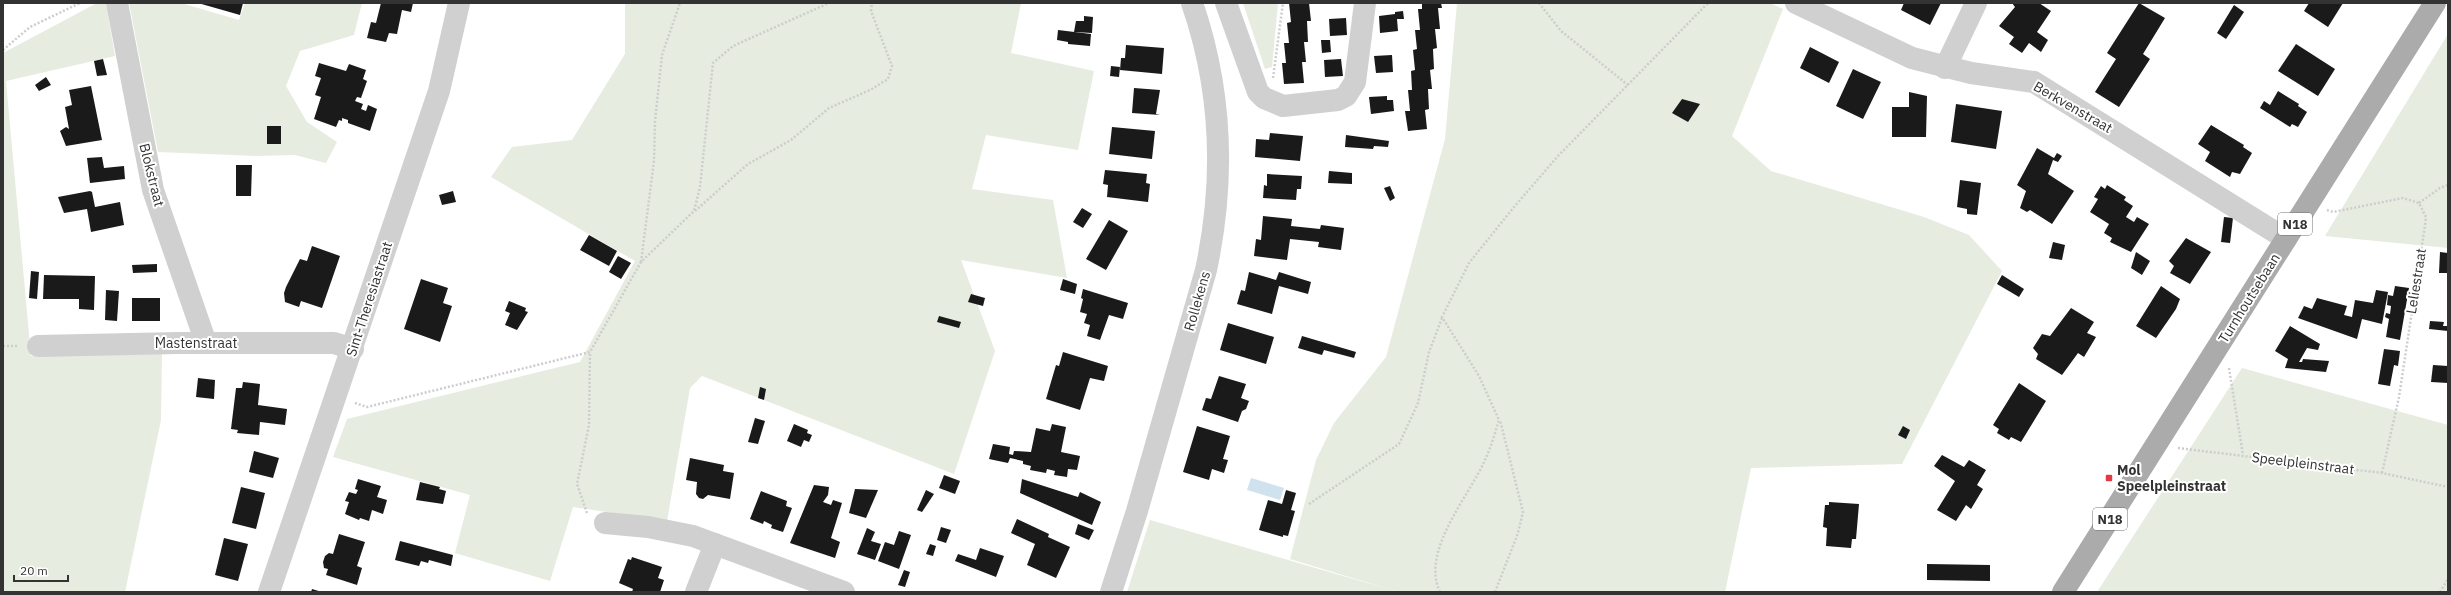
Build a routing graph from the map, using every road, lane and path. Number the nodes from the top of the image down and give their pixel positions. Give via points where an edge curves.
1 (80, 3) edge
2 (117, 3) edge
3 (459, 3) edge
4 (680, 3) edge
5 (829, 3) edge
6 (872, 3) edge
7 (1192, 3) edge
8 (1226, 3) edge
9 (1283, 3) edge
10 (1365, 3) edge
11 (1538, 3) edge
12 (1708, 3) edge
13 (1796, 3) edge
14 (1976, 3) edge
15 (2434, 3) edge
16 (3, 50) edge
17 (1945, 68) junction
18 (1628, 85) junction
19 (1264, 98) junction
20 (2448, 185) edge
21 (2419, 203) junction
22 (2308, 204) junction
23 (694, 211) junction
24 (2286, 239) junction
25 (641, 262) junction
26 (1442, 318) junction
27 (2224, 337) junction
28 (206, 343) junction
29 (38, 346) dead end
30 (353, 349) junction
31 (590, 352) junction
32 (336, 397) junction
33 (1500, 420) junction
34 (2156, 446) junction
35 (2242, 455) junction
36 (2382, 473) junction
37 (2448, 487) edge
38 (1309, 504) dead end
39 (605, 523) joint
40 (715, 544) junction
41 (2448, 580) edge
42 (269, 592) edge
43 (696, 592) edge
44 (844, 592) edge
45 (1112, 592) edge
46 (1440, 592) edge
47 (1495, 592) edge
48 (2063, 592) edge
49 (2440, 592) edge

1 - 16 path via 30,27
2 - 28 street, Blokstraat via 152,190
3 - 30 street, Sint-Theresiastraat via 439,91
4 - 25 path via 662,55 655,121 654,161
5 - 23 path via 733,46 713,63 700,188
6 - 23 path via 871,11 892,66 888,78 870,90 829,108 791,140 748,164
7 - 45 street, Rollekens via 1205,39 1219,129 1218,197 1213,238 1138,511
8 - 19 street via 1258,92
9 - 19 path via 1275,75
10 - 19 street via 1355,82 1346,96 1338,100 1283,106
11 - 18 path via 1561,31
12 - 18 path
13 - 17 street, Berkvenstraat via 1912,58
14 - 17 street
15 - 22 main road, Turnhoutsebaan / N18
17 - 24 street, Berkvenstraat via 2034,82
18 - 26 path via 1558,156 1469,263
20 - 21 path
21 - 22 path via 2403,198 2333,212
21 - 36 path, Leliestraat via 2426,217 2424,232 2399,397
22 - 24 main road, Turnhoutsebaan / N18
23 - 25 path
24 - 27 main road, Turnhoutsebaan / N18
25 - 31 path
26 - 33 path via 1479,376
26 - 38 path via 1429,352 1418,403 1399,444
27 - 34 main road, Turnhoutsebaan / N18
27 - 35 path
28 - 29 street, Mastenstraat
28 - 30 street, Mastenstraat via 334,343
30 - 32 street, Sint-Theresiastraat
31 - 32 path via 367,407
31 - 39 path via 589,425 577,484 588,514
32 - 42 street, Sint-Theresiastraat
33 - 46 path via 1485,460 1446,527 1436,563
33 - 47 path via 1523,512 1518,533
34 - 35 path, Speelpleinstraat
34 - 48 main road, Turnhoutsebaan / N18
35 - 36 path, Speelpleinstraat
36 - 37 path, Speelpleinstraat
39 - 40 street via 648,527 693,536
40 - 43 street
40 - 44 street
41 - 49 path

